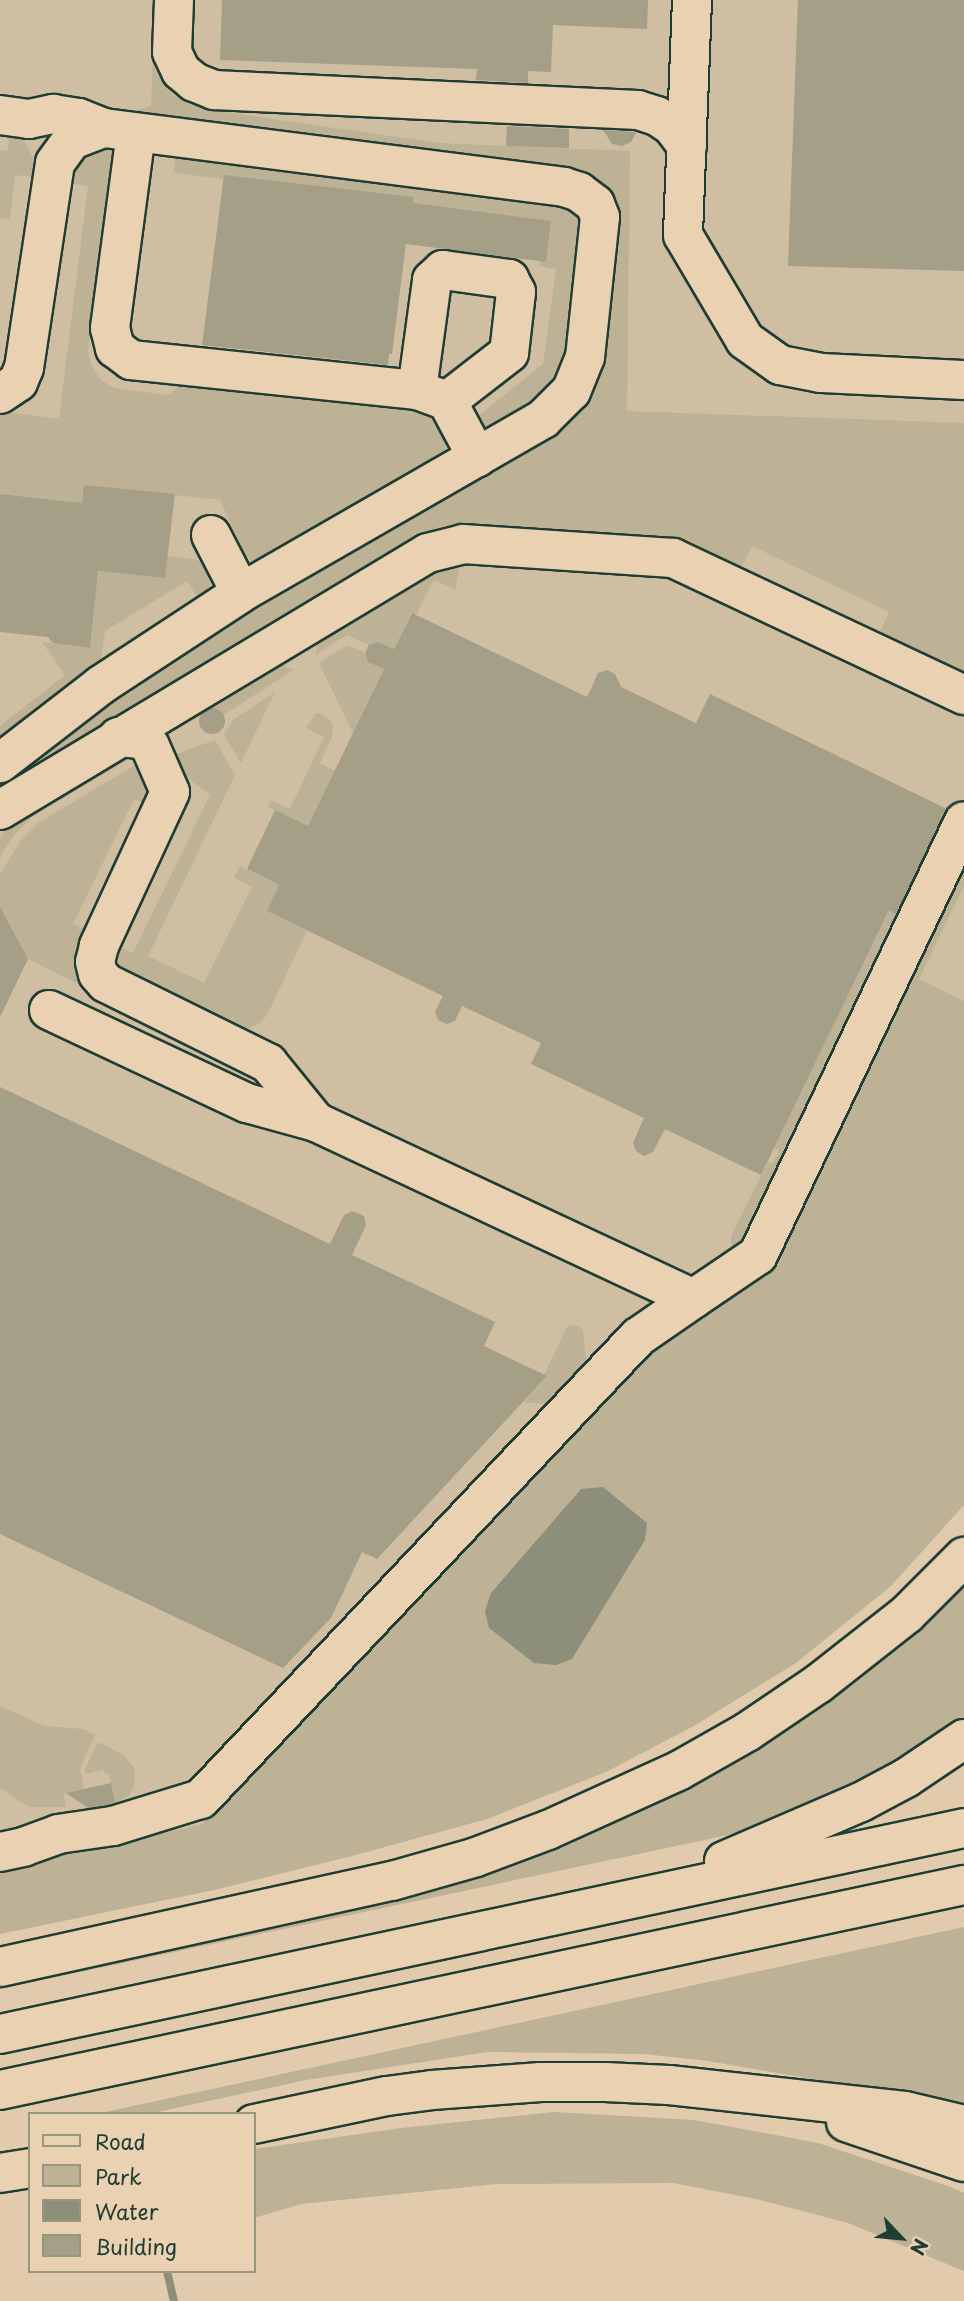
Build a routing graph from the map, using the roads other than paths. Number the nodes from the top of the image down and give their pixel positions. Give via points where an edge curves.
1 (174, 0) edge
2 (692, 0) edge
3 (0, 115) edge
4 (120, 130) junction
5 (687, 146) junction
6 (964, 380) edge
7 (0, 394) edge
8 (477, 457) junction
9 (211, 535) dead end
10 (241, 593) junction
11 (964, 695) edge
12 (118, 737) junction
13 (0, 764) edge
14 (6, 809) edge
15 (964, 822) edge
16 (49, 1010) dead end
17 (316, 1122) junction
18 (693, 1299) junction
19 (964, 1557) edge
20 (964, 1738) edge
21 (964, 1828) edge
22 (0, 1852) edge
23 (964, 1885) edge
24 (641, 1896) junction
25 (0, 1967) edge
26 (0, 2034) edge
27 (669, 2085) junction
28 (0, 2090) edge
29 (256, 2124) edge
30 (964, 2125) edge
31 (964, 2162) edge
32 (28, 2168) edge
33 (0, 2173) edge

1 - 5 main road via 172,52 181,71 214,90 638,110 672,126
2 - 5 main road
3 - 4 main road via 29,119 53,114
4 - 7 main road via 72,140 55,163 24,368 18,382
4 - 8 main road via 110,328 115,348 131,360 432,396
4 - 8 main road via 564,187 595,204 600,217 585,356 571,391 543,419
5 - 6 main road via 683,235 745,340 780,365 821,373
8 - 10 main road
9 - 10 main road
10 - 13 main road via 100,685
11 - 12 main road via 673,558 463,544 428,553
12 - 14 main road
12 - 17 main road via 141,738 150,746 170,792 99,946 98,974 106,983 268,1063
15 - 18 main road via 758,1255
16 - 17 main road via 247,1103
17 - 18 main road
18 - 22 main road via 638,1337 201,1799 113,1826 58,1834
19 - 25 main road via 907,1614 818,1684 747,1732 680,1770 548,1830 393,1881
20 - 24 main road via 861,1802
21 - 24 main road
23 - 28 main road
24 - 26 main road
27 - 29 main road via 477,2085 387,2096
27 - 30 main road via 905,2111
27 - 31 main road via 776,2103 869,2128
32 - 33 main road

